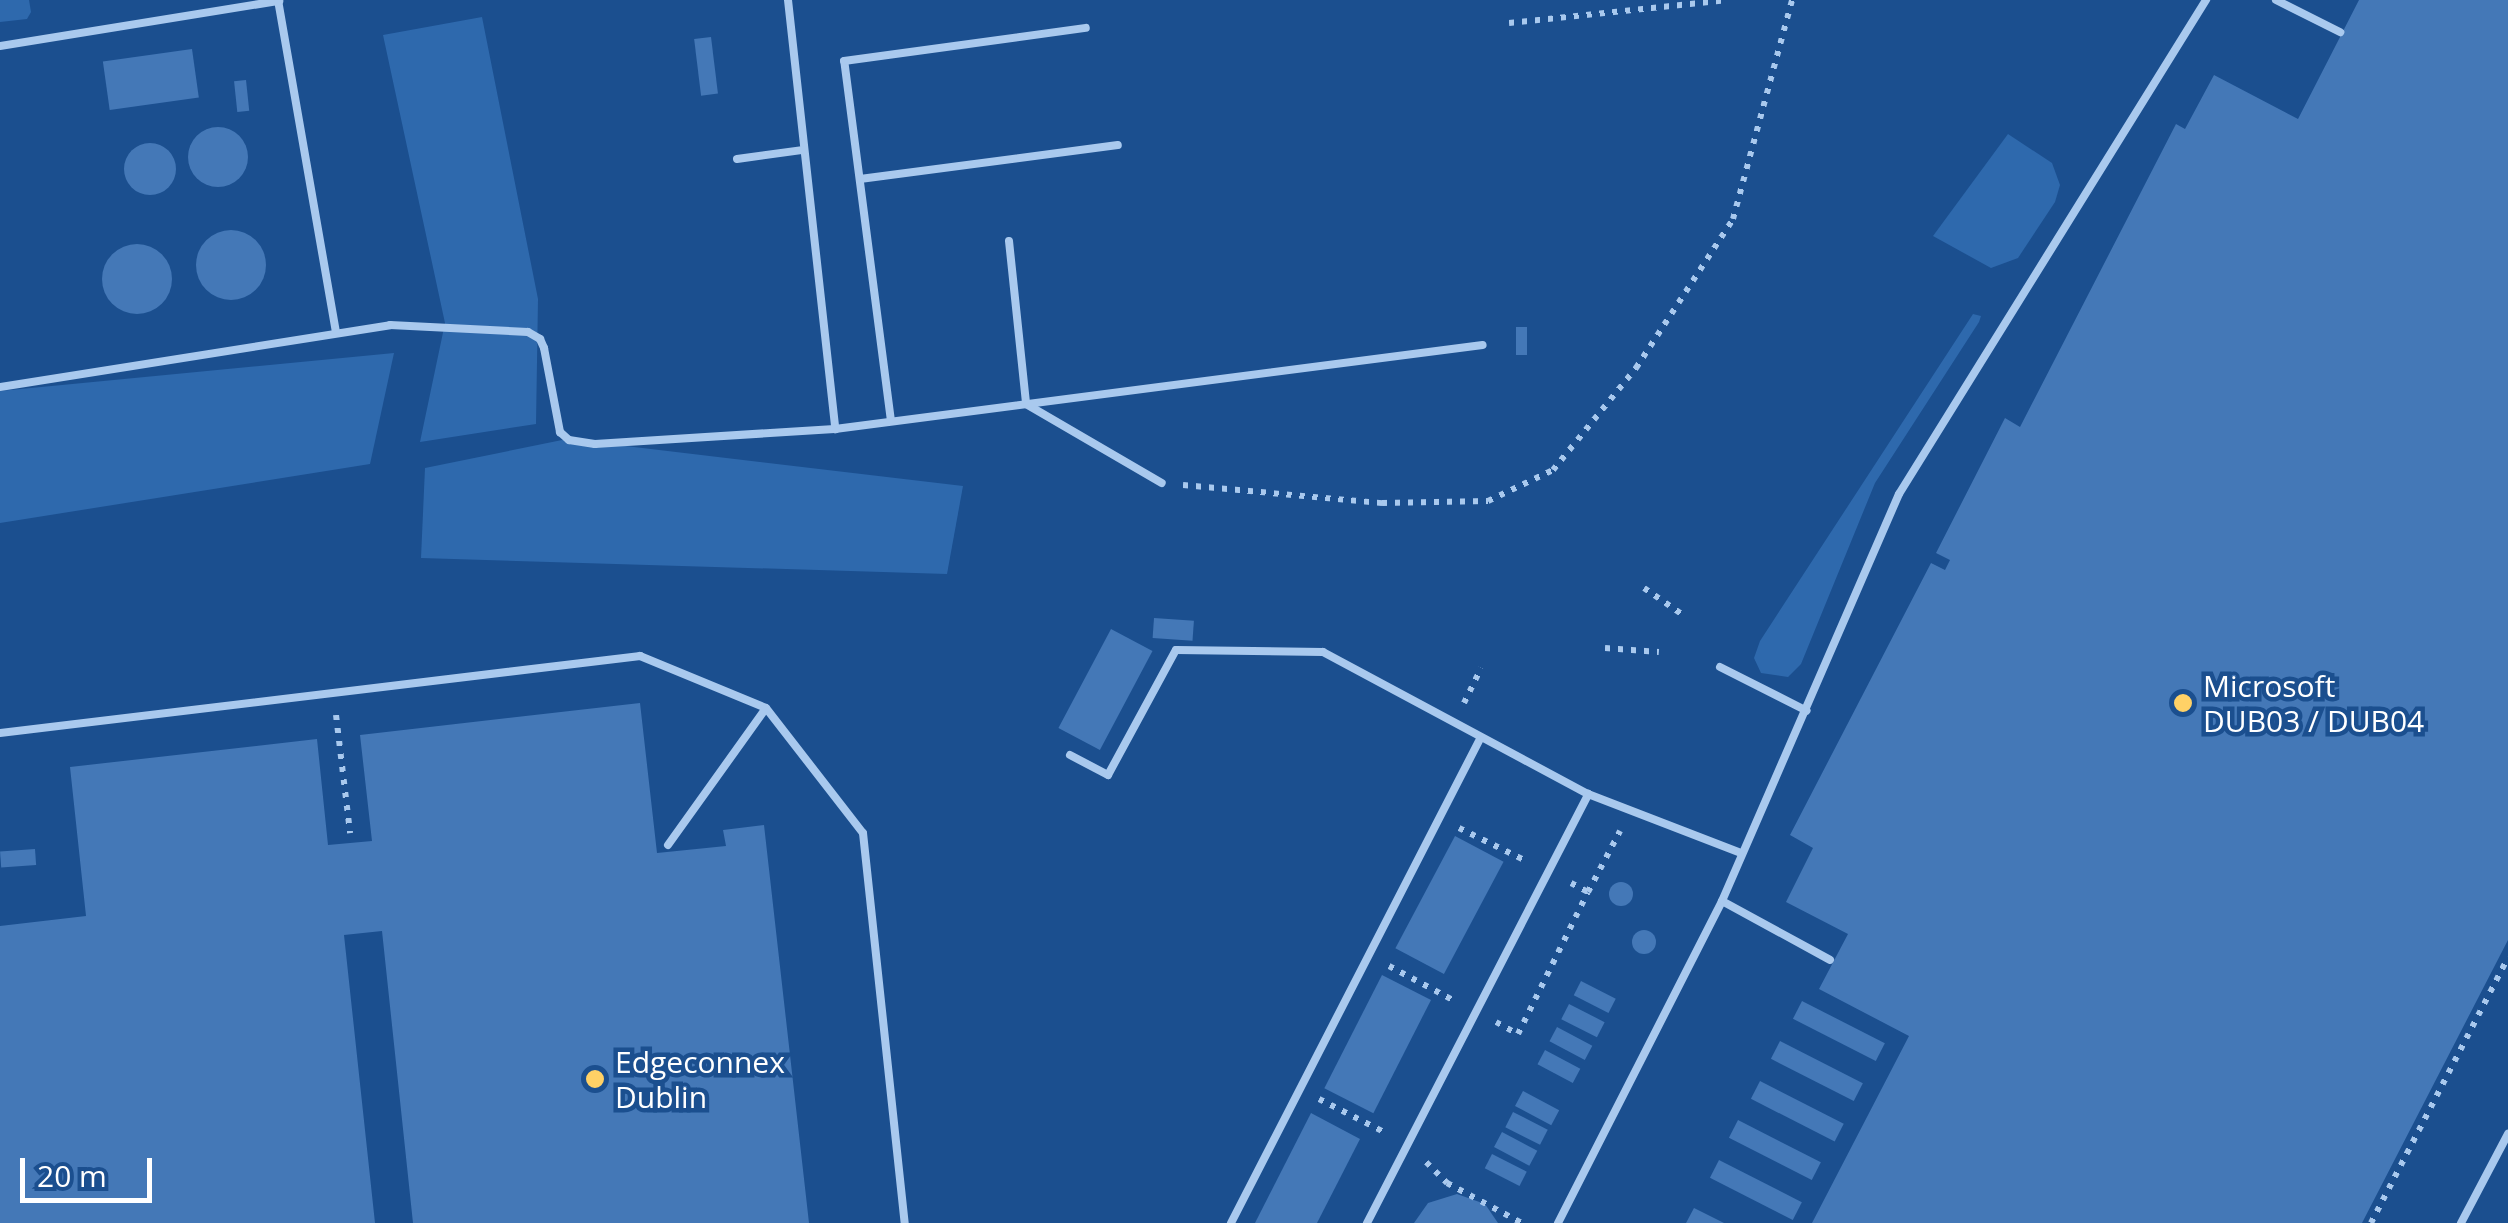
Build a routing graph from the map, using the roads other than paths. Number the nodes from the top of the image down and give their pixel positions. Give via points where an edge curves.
1 (280, 0) edge
2 (788, 0) edge
3 (2206, 0) edge
4 (2276, 0) edge
5 (1086, 28) dead end
6 (2340, 32) dead end
7 (0, 46) edge
8 (1118, 145) dead end
9 (803, 150) junction
10 (737, 159) dead end
11 (860, 180) junction
12 (1010, 240) dead end
13 (336, 334) junction
14 (1482, 345) dead end
15 (0, 387) edge
16 (1026, 404) junction
17 (892, 421) junction
18 (835, 429) junction
19 (1162, 484) road end
20 (1720, 667) dead end
21 (766, 708) junction
22 (1807, 711) junction
23 (0, 733) edge
24 (1480, 738) junction
25 (1070, 755) dead end
26 (1588, 794) junction
27 (668, 845) dead end
28 (1741, 852) junction
29 (1722, 901) junction
30 (1830, 960) dead end
31 (2508, 1134) edge
32 (905, 1223) edge
33 (1231, 1223) edge
34 (1367, 1223) edge
35 (1558, 1223) edge
36 (2461, 1223) edge

1 - 7 lane
1 - 13 lane
2 - 9 lane
3 - 22 lane via 1916,462
4 - 6 lane
5 - 11 lane via 844,60
8 - 11 lane
9 - 10 lane
9 - 18 lane
11 - 17 lane
12 - 16 lane
13 - 15 lane
13 - 18 lane via 390,325 534,333 544,348 560,432 581,444
14 - 16 lane
16 - 17 lane
16 - 19 lane
17 - 18 lane
20 - 22 lane
21 - 23 lane via 640,656
21 - 27 lane
21 - 32 lane via 863,833
22 - 28 lane
24 - 25 lane via 1324,652 1176,650 1108,775
24 - 26 lane
24 - 33 lane
26 - 28 lane
26 - 34 lane
28 - 29 lane
29 - 30 lane
29 - 35 lane
31 - 36 lane

